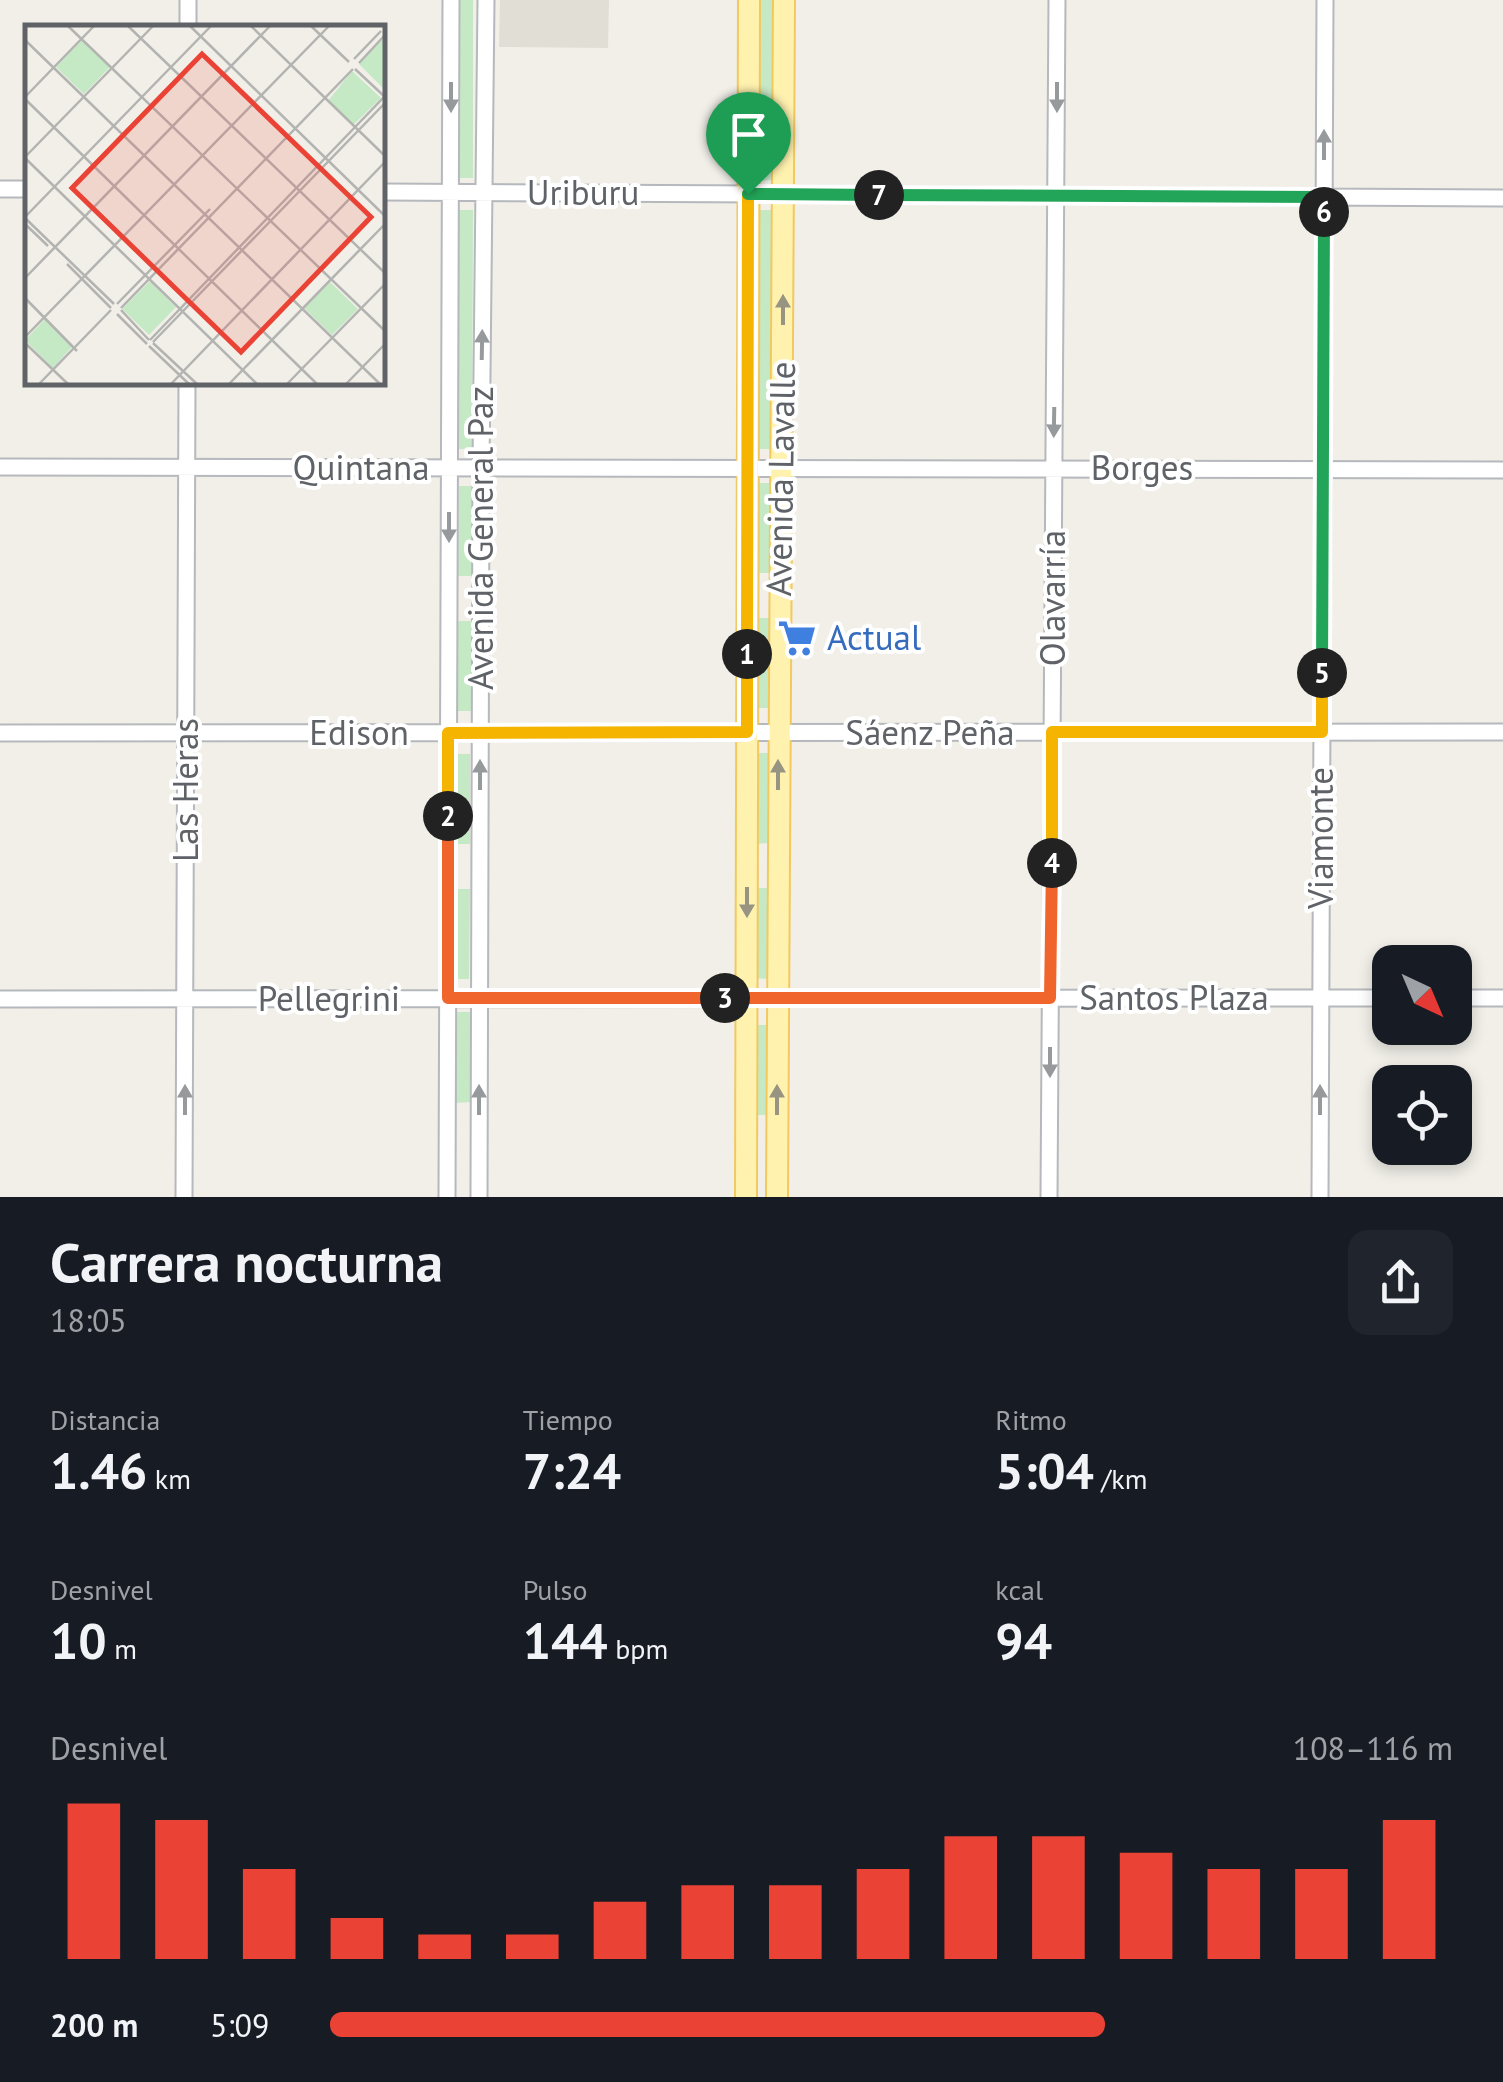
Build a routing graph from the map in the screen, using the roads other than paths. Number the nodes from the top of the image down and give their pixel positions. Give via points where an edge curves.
1 (451, 0) edge
2 (486, 0) edge
3 (749, 0) edge
4 (784, 0) edge
5 (1057, 0) edge
6 (1324, 0) edge
7 (0, 189) edge
8 (25, 190) edge
9 (385, 192) edge
10 (450, 192) junction
11 (484, 192) junction
12 (748, 194) junction
13 (784, 194) junction
14 (1056, 196) junction
15 (1324, 197) junction
16 (1503, 198) edge
17 (187, 385) edge
18 (0, 467) edge
19 (782, 467) junction
20 (186, 468) junction
21 (450, 468) junction
22 (481, 468) junction
23 (1054, 468) junction
24 (748, 469) junction
25 (1322, 469) junction
26 (1503, 470) edge
27 (747, 732) junction
28 (1052, 732) junction
29 (1322, 732) junction
30 (1503, 732) edge
31 (0, 733) edge
32 (186, 733) junction
33 (448, 733) junction
34 (480, 733) junction
35 (778, 733) junction
36 (448, 998) junction
37 (478, 998) junction
38 (746, 998) junction
39 (778, 998) junction
40 (1050, 998) junction
41 (1320, 998) junction
42 (1372, 998) edge
43 (1472, 998) edge
44 (1503, 998) edge
45 (0, 999) edge
46 (185, 999) junction
47 (184, 1197) edge
48 (447, 1197) edge
49 (479, 1197) edge
50 (746, 1197) edge
51 (777, 1197) edge
52 (1049, 1197) edge
53 (1320, 1197) edge

1 -> 10 street, Avenida General Paz
2 - 11 street, Avenida General Paz
3 - 12 main road, Avenida Lavalle
4 - 13 main road, Avenida Lavalle
5 -> 14 street, Olavarría
15 -> 6 street, Viamonte
7 - 8 street
9 - 10 street, Uriburu
10 - 11 street, Uriburu
10 - 21 street, Avenida General Paz
11 - 12 street, Uriburu
22 -> 11 street, Avenida General Paz
12 - 13 street, Uriburu
12 - 24 main road, Avenida Lavalle
13 - 14 street, Uriburu
19 -> 13 main road, Avenida Lavalle
14 - 15 street, Uriburu
14 -> 23 street, Olavarría
15 - 16 street, Uriburu
15 - 25 street, Viamonte
17 - 20 street, Las Heras
18 - 20 street, Quintana
19 - 23 street, Borges
19 - 24 street, Quintana
19 - 35 main road, Avenida Lavalle
20 - 21 street, Quintana
20 - 32 street, Las Heras
21 - 22 street, Quintana
21 -> 33 street, Avenida General Paz
22 - 24 street, Quintana
22 - 34 street, Avenida General Paz
23 - 25 street, Borges
23 - 28 street, Olavarría
24 - 27 main road, Avenida Lavalle
25 - 26 street, Borges
25 - 29 street, Viamonte
27 - 34 street, Edison
27 - 35 street, Edison
27 -> 38 main road, Avenida Lavalle
28 - 29 street, Sáenz Peña
28 - 35 street, Sáenz Peña
28 - 40 street, Olavarría
29 - 30 street, Sáenz Peña
29 - 41 street, Viamonte
31 - 32 street, Edison
32 - 33 street, Edison
32 - 46 street, Las Heras
33 - 34 street, Edison
33 - 36 street, Avenida General Paz
37 -> 34 street, Avenida General Paz
39 -> 35 main road, Avenida Lavalle
36 - 37 street, Pellegrini
36 - 46 street, Pellegrini
36 - 48 street, Avenida General Paz
37 - 38 street, Pellegrini
49 -> 37 street, Avenida General Paz
38 - 39 street, Pellegrini
38 - 50 main road, Avenida Lavalle
39 - 40 street, Santos Plaza
51 -> 39 main road, Avenida Lavalle
40 - 41 street, Santos Plaza
40 -> 52 street, Olavarría
41 - 42 street, Santos Plaza
53 -> 41 street, Viamonte
43 - 44 street
45 - 46 street, Pellegrini
47 -> 46 street, Las Heras

